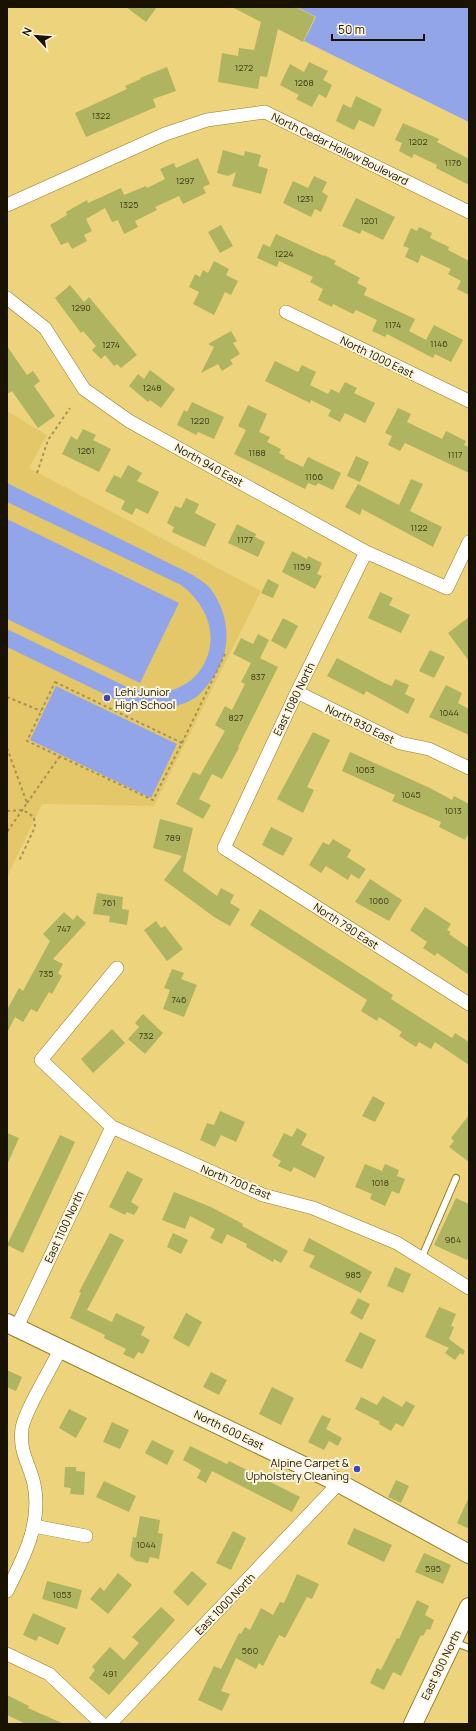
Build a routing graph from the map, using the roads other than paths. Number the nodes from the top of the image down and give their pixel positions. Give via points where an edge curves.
1 (7, 205) edge
2 (469, 212) edge
3 (7, 298) edge
4 (286, 312) dead end
5 (469, 401) edge
6 (469, 542) edge
7 (366, 552) junction
8 (297, 692) junction
9 (469, 768) edge
10 (224, 848) joint
11 (117, 968) dead end
12 (469, 1004) edge
13 (112, 1126) junction
14 (456, 1178) dead end
15 (421, 1259) junction
16 (469, 1288) edge
17 (12, 1325) edge
18 (61, 1348) junction
19 (339, 1483) junction
20 (34, 1526) junction
21 (86, 1536) dead end
22 (469, 1554) edge
23 (7, 1591) edge
24 (469, 1607) edge
25 (453, 1641) junction
26 (469, 1648) edge
27 (7, 1654) edge
28 (416, 1723) edge
29 (102, 1724) edge
30 (110, 1724) edge

1 - 2 street, North Cedar Hollow Boulevard via 165,134 207,120 265,112
3 - 7 street, North 940 East via 45,328 84,389 122,417
4 - 5 street, North 1000 East
6 - 7 street, North 940 East via 447,588
7 - 8 street, East 1080 North
8 - 9 street, North 830 East via 400,743 429,749
8 - 10 street, East 1080 North
10 - 12 street, North 790 East
11 - 13 street, North 700 East via 41,1060
13 - 15 street, North 700 East via 263,1195 313,1208 361,1227 397,1243
13 - 17 street, East 1100 North
14 - 15 lane
15 - 16 street, North 700 East
17 - 18 street, North 600 East
18 - 19 street, North 600 East
18 - 20 street via 22,1426 21,1443 24,1459 33,1482 37,1505
19 - 22 street, North 600 East
19 - 30 street, East 1000 North
20 - 21 street
20 - 23 street via 26,1553
24 - 25 street, East 900 North
25 - 26 lane
25 - 28 street, East 900 North
27 - 29 street via 49,1674

